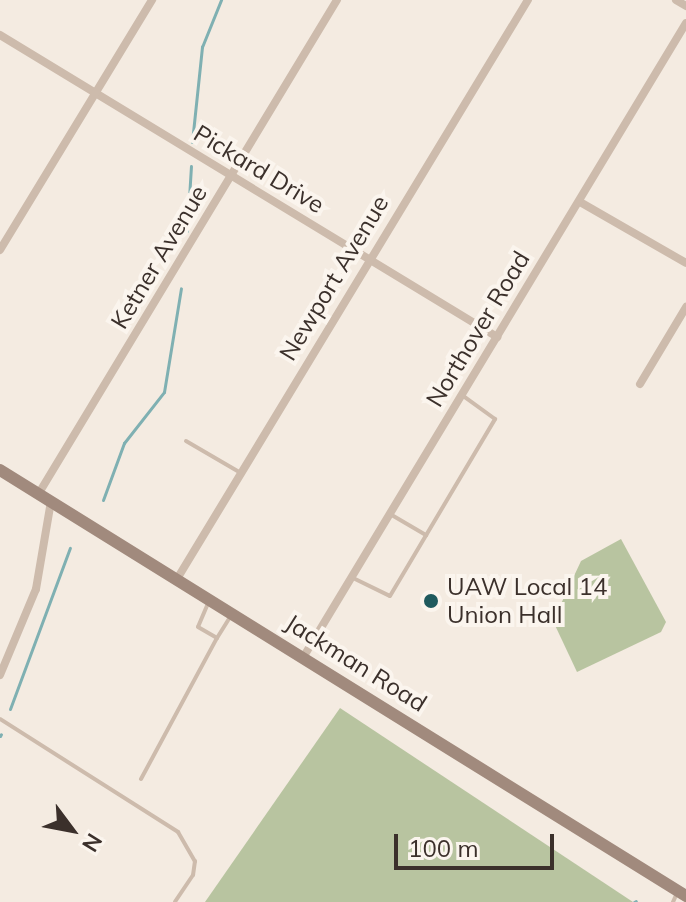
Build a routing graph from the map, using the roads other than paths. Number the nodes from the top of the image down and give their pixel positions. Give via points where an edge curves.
1 (152, 0) edge
2 (337, 0) edge
3 (528, 0) edge
4 (676, 0) edge
5 (686, 6) edge
6 (686, 23) edge
7 (0, 35) edge
8 (95, 94) junction
9 (231, 175) junction
10 (580, 202) junction
11 (0, 250) edge
12 (369, 259) junction
13 (686, 263) edge
14 (686, 307) edge
15 (497, 337) junction
16 (640, 384) dead end
17 (461, 395) junction
18 (186, 441) dead end
19 (0, 470) edge
20 (241, 473) junction
21 (39, 493) junction
22 (51, 501) junction
23 (390, 514) junction
24 (426, 535) junction
25 (351, 577) junction
26 (177, 579) junction
27 (210, 599) junction
28 (233, 613) junction
29 (217, 638) junction
30 (304, 656) junction
31 (0, 675) edge
32 (0, 719) edge
33 (141, 779) dead end
34 (679, 896) edge
35 (175, 902) edge

1 - 8 street
2 - 9 street, Ketner Avenue
3 - 12 street, Newport Avenue
4 - 5 street
6 - 10 street, Northover Road
7 - 8 street, Pickard Drive
8 - 9 street, Pickard Drive
8 - 11 street
9 - 12 street, Pickard Drive
9 - 21 street, Ketner Avenue
10 - 13 street
10 - 15 street, Northover Road
12 - 15 street, Pickard Drive
12 - 20 street, Newport Avenue
14 - 16 street
15 - 17 street, Northover Road
17 - 23 street, Northover Road
17 - 24 lane via 495,419
18 - 20 lane
19 - 21 main road, Jackman Road
20 - 26 street, Newport Avenue
21 - 22 main road, Jackman Road
22 - 26 main road, Jackman Road
22 - 31 street via 36,589
23 - 24 lane
23 - 25 street, Northover Road
24 - 25 lane via 390,596
25 - 30 street, Northover Road
26 - 27 main road, Jackman Road
27 - 28 main road, Jackman Road
27 - 29 lane via 198,627
28 - 29 lane
28 - 30 main road, Jackman Road
29 - 33 lane
30 - 34 main road, Jackman Road
32 - 35 lane via 178,832 195,861

